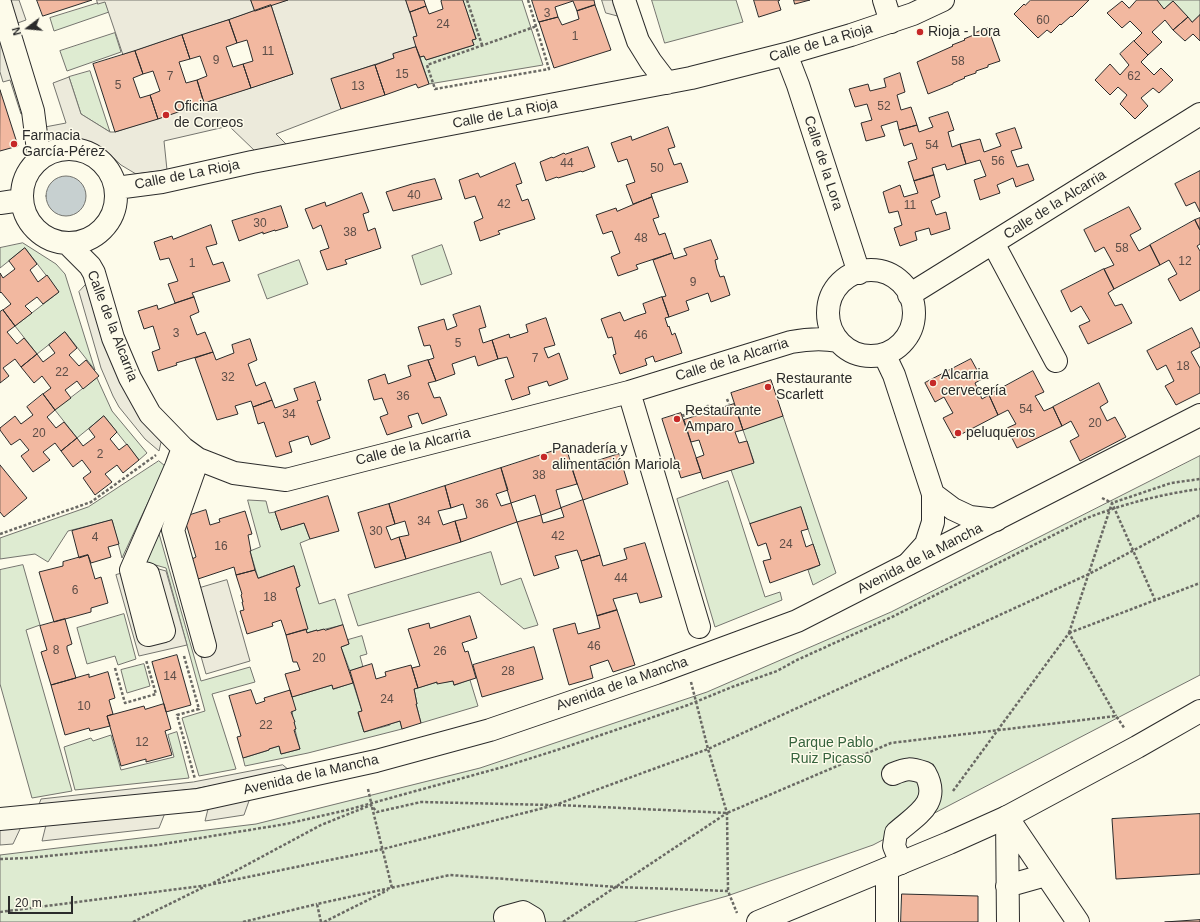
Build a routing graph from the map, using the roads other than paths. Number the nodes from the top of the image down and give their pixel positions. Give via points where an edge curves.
1 (624, 0) edge
2 (884, 0) edge
3 (943, 0) edge
4 (0, 3) edge
5 (891, 22) junction
6 (786, 54) junction
7 (667, 83) junction
8 (1200, 114) edge
9 (39, 158) junction
10 (116, 188) junction
11 (11, 202) edge
12 (67, 243) junction
13 (994, 243) junction
14 (858, 273) junction
15 (909, 295) junction
16 (838, 341) junction
17 (884, 354) junction
18 (1056, 361) dead end
19 (628, 392) junction
20 (1200, 416) edge
21 (190, 453) junction
22 (933, 494) junction
23 (996, 520) junction
24 (906, 565) junction
25 (131, 570) dead end
26 (699, 627) dead end
27 (205, 646) dead end
28 (1200, 711) edge
29 (893, 774) dead end
30 (1007, 817) junction
31 (0, 819) edge
32 (894, 866) junction
33 (1046, 875) junction
34 (1007, 886) junction
35 (505, 916) dead end
36 (783, 917) edge
37 (748, 919) edge
38 (534, 922) edge
39 (887, 922) edge
40 (1008, 922) edge
41 (1078, 922) edge

1 - 7 street via 638,41
2 - 5 street, Calle de La Rioja
3 - 5 street, Calle de La Rioja
4 - 9 street via 33,111
5 - 6 street, Calle de La Rioja
6 - 7 street, Calle de La Rioja
6 - 14 street, Calle de la Lora
7 - 10 street, Calle de La Rioja via 252,162 162,182
8 - 13 street, Calle de la Alcarria
9 - 10 street via 62,148 86,151 106,166
9 - 11 street via 32,165
10 - 12 street via 115,205 106,225 84,241
11 - 12 street via 24,213 41,235 53,241
12 - 21 street, Calle de la Alcarria via 90,266 94,274 113,338 130,378 150,414
13 - 15 street, Calle de la Alcarria
13 - 18 street
14 - 15 street via 872,270 885,273 902,284
14 - 16 street via 842,282 829,304 831,330
15 - 17 street via 914,314 911,327 901,344
16 - 17 street via 859,355
16 - 19 street, Calle de la Alcarria via 824,339 791,342
17 - 22 street via 894,375
19 - 21 street, Calle de la Alcarria via 286,480 234,474
19 - 26 street
20 - 23 street, Avenida de la Mancha
21 - 25 street via 176,467
21 - 27 street via 173,530
22 - 23 street via 970,517
22 - 24 street via 934,522 926,544
23 - 24 street, Avenida de la Mancha
24 - 31 street, Avenida de la Mancha via 796,621 656,673 490,730 376,761 198,800
28 - 30 street
29 - 32 street via 906,768 925,773 930,781 931,791 929,803 922,812 896,833
30 - 32 street
30 - 33 street
30 - 34 street
32 - 36 street
32 - 39 street
33 - 34 street
33 - 41 street
34 - 40 street
35 - 38 street via 523,912 533,918
36 - 37 street

